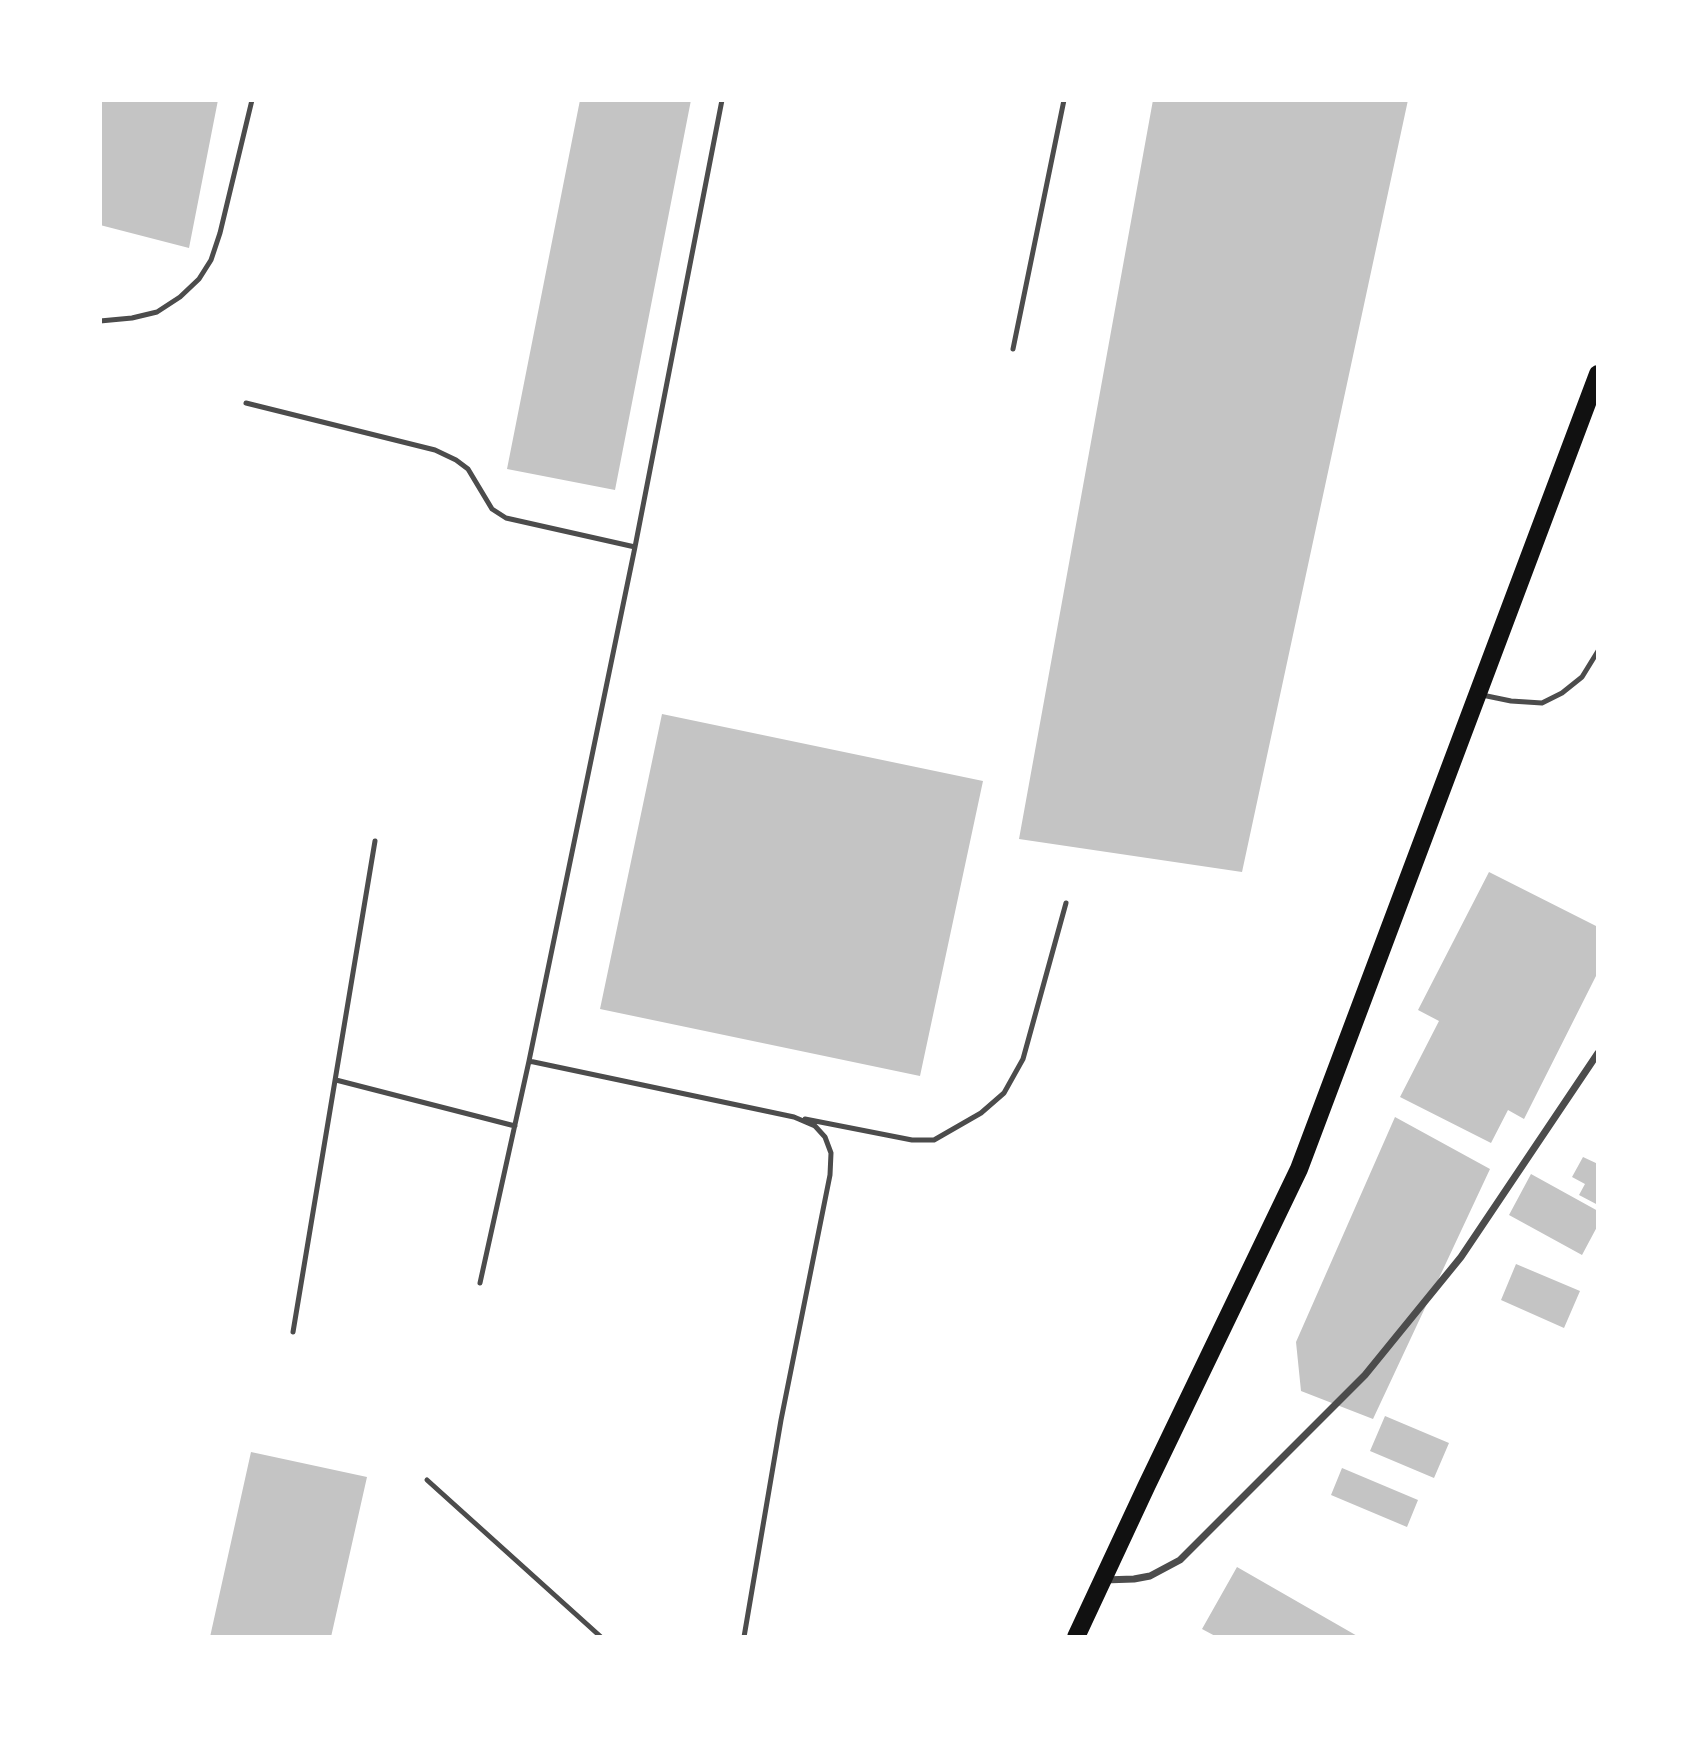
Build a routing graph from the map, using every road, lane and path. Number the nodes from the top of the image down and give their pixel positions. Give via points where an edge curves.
1 (252, 100) edge
2 (722, 100) edge
3 (1064, 100) edge
4 (100, 321) edge
5 (1013, 349) dead end
6 (1598, 374) edge
7 (246, 403) dead end
8 (635, 547) junction
9 (1598, 651) edge
10 (1479, 694) junction
11 (375, 841) dead end
12 (1066, 902) dead end
13 (1598, 1053) edge
14 (529, 1061) junction
15 (336, 1080) junction
16 (794, 1117) junction
17 (515, 1126) junction
18 (480, 1283) dead end
19 (293, 1332) dead end
20 (427, 1480) dead end
21 (1104, 1580) junction
22 (601, 1637) edge
23 (744, 1637) edge
24 (1076, 1637) edge

1 - 4 lane via 220,233 199,279 157,312
2 - 8 lane
3 - 5 lane
6 - 10 main road
7 - 8 lane via 435,450 468,468 492,509 506,517
8 - 14 lane
9 - 10 lane via 1582,677 1542,703
10 - 21 main road via 1298,1169
11 - 15 lane
12 - 16 lane via 1023,1059 1004,1093 981,1113 934,1140 912,1140
13 - 21 street via 1461,1257 1365,1375 1180,1560 1150,1576
14 - 16 lane
14 - 17 lane
15 - 17 lane
15 - 19 lane
16 - 23 lane via 815,1126 825,1137 831,1153 830,1175
17 - 18 lane
20 - 22 lane
21 - 24 main road

